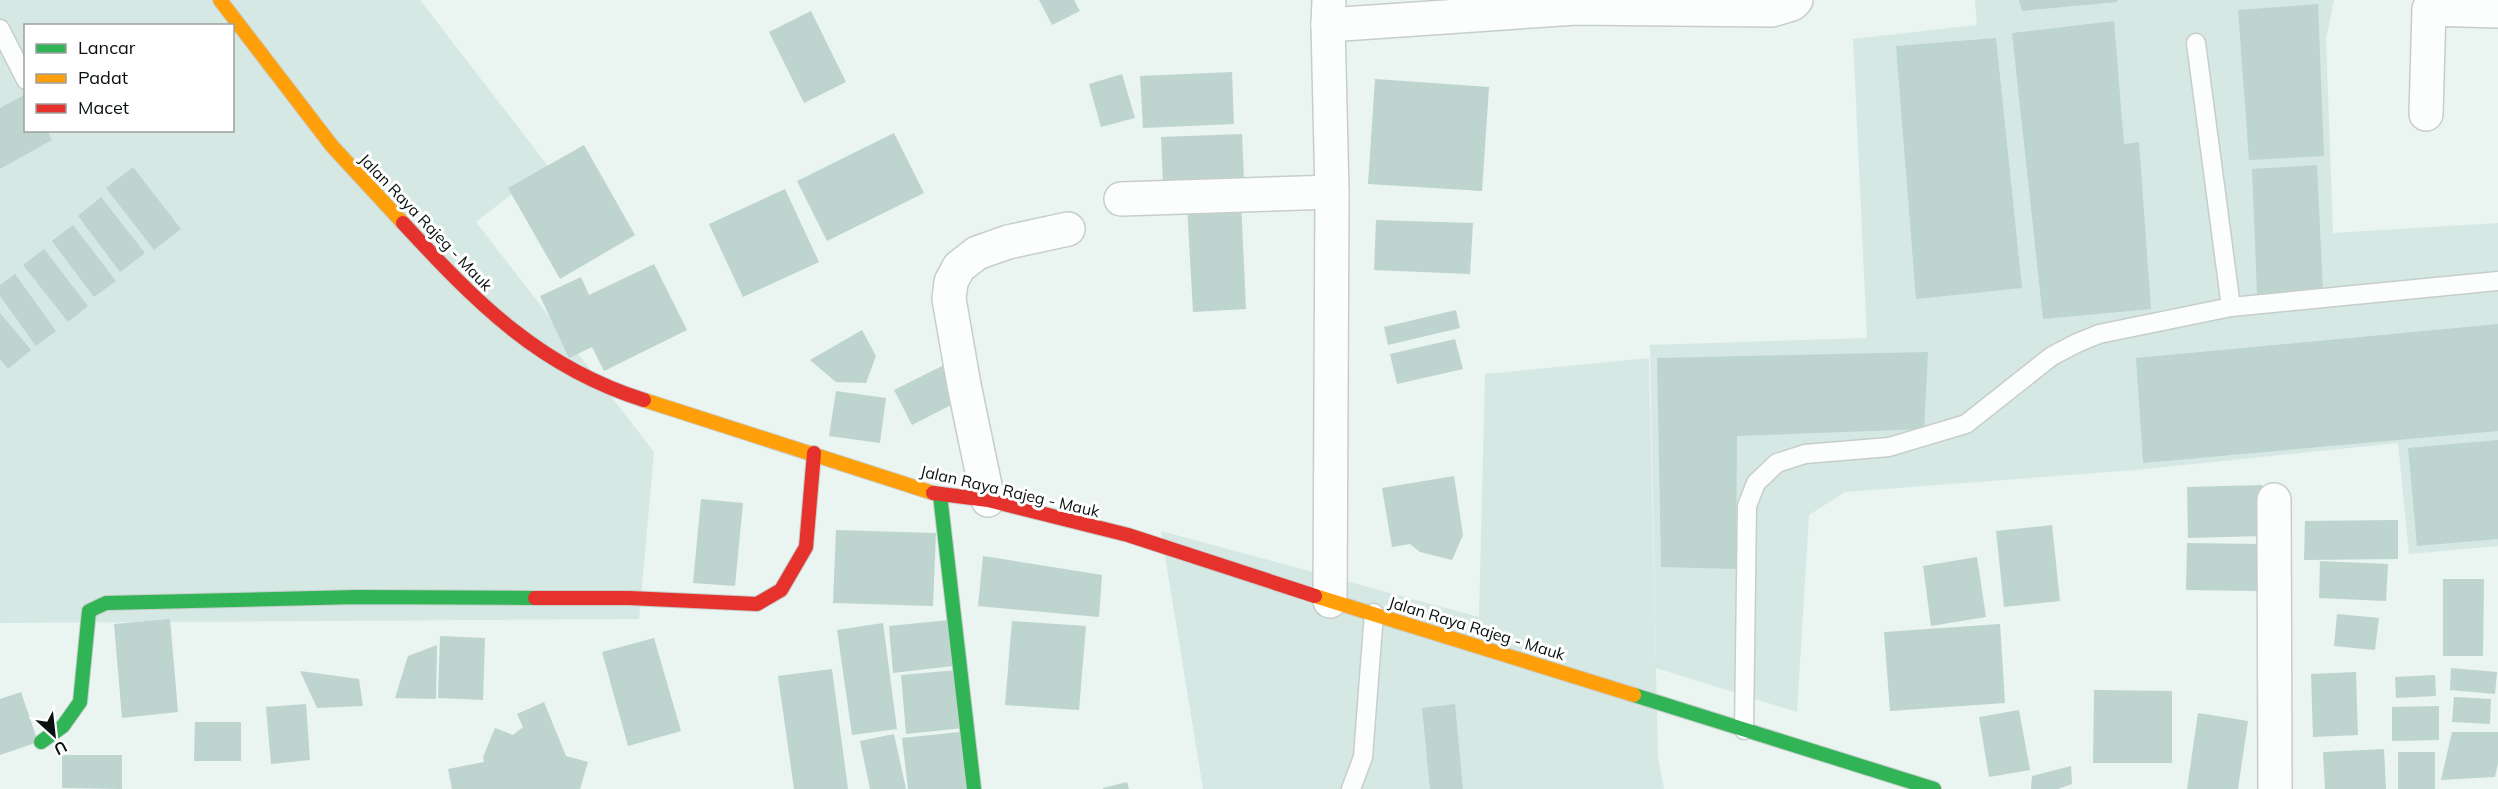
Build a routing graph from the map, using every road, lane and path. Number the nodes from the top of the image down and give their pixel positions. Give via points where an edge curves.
1 (220, 0) edge
2 (1796, 0) edge
3 (1576, 4) edge
4 (2429, 5) edge
5 (2498, 11) edge
6 (1328, 13) edge
7 (0, 29) edge
8 (2196, 43) dead end
9 (24, 76) edge
10 (2426, 114) dead end
11 (1332, 192) junction
12 (1121, 199) dead end
13 (1068, 229) dead end
14 (2498, 281) edge
15 (2231, 307) junction
16 (814, 453) junction
17 (940, 495) junction
18 (988, 500) junction
19 (2274, 500) dead end
20 (1330, 601) junction
21 (1374, 613) junction
22 (1744, 730) junction
23 (41, 742) dead end
24 (974, 789) edge
25 (1351, 789) edge
26 (1934, 789) edge
27 (2275, 789) edge

1 - 16 main road, Jalan Raya Rajeg - Mauk via 332,146 463,288 511,330 554,360 609,389
2 - 3 street via 1772,10
3 - 6 street
4 - 5 street
4 - 10 street
6 - 11 street
7 - 9 lane
8 - 15 lane
11 - 12 street
11 - 20 street
13 - 18 street via 978,253 959,267 951,282 949,299 963,385
14 - 15 lane
15 - 22 lane via 2099,334 2077,343 2052,356 1966,424 1889,447 1805,454 1778,463 1755,483 1747,506
16 - 17 main road, Jalan Raya Rajeg - Mauk
16 - 23 main road via 807,547 781,590 757,604 629,598 381,597 106,603 89,611 80,702 63,726
17 - 18 main road, Jalan Raya Rajeg - Mauk
17 - 24 main road
18 - 20 main road, Jalan Raya Rajeg - Mauk via 1128,535
19 - 27 street
20 - 21 main road, Jalan Raya Rajeg - Mauk
21 - 22 main road, Jalan Raya Rajeg - Mauk
21 - 25 lane via 1363,757
22 - 26 main road, Jalan Raya Rajeg - Mauk

